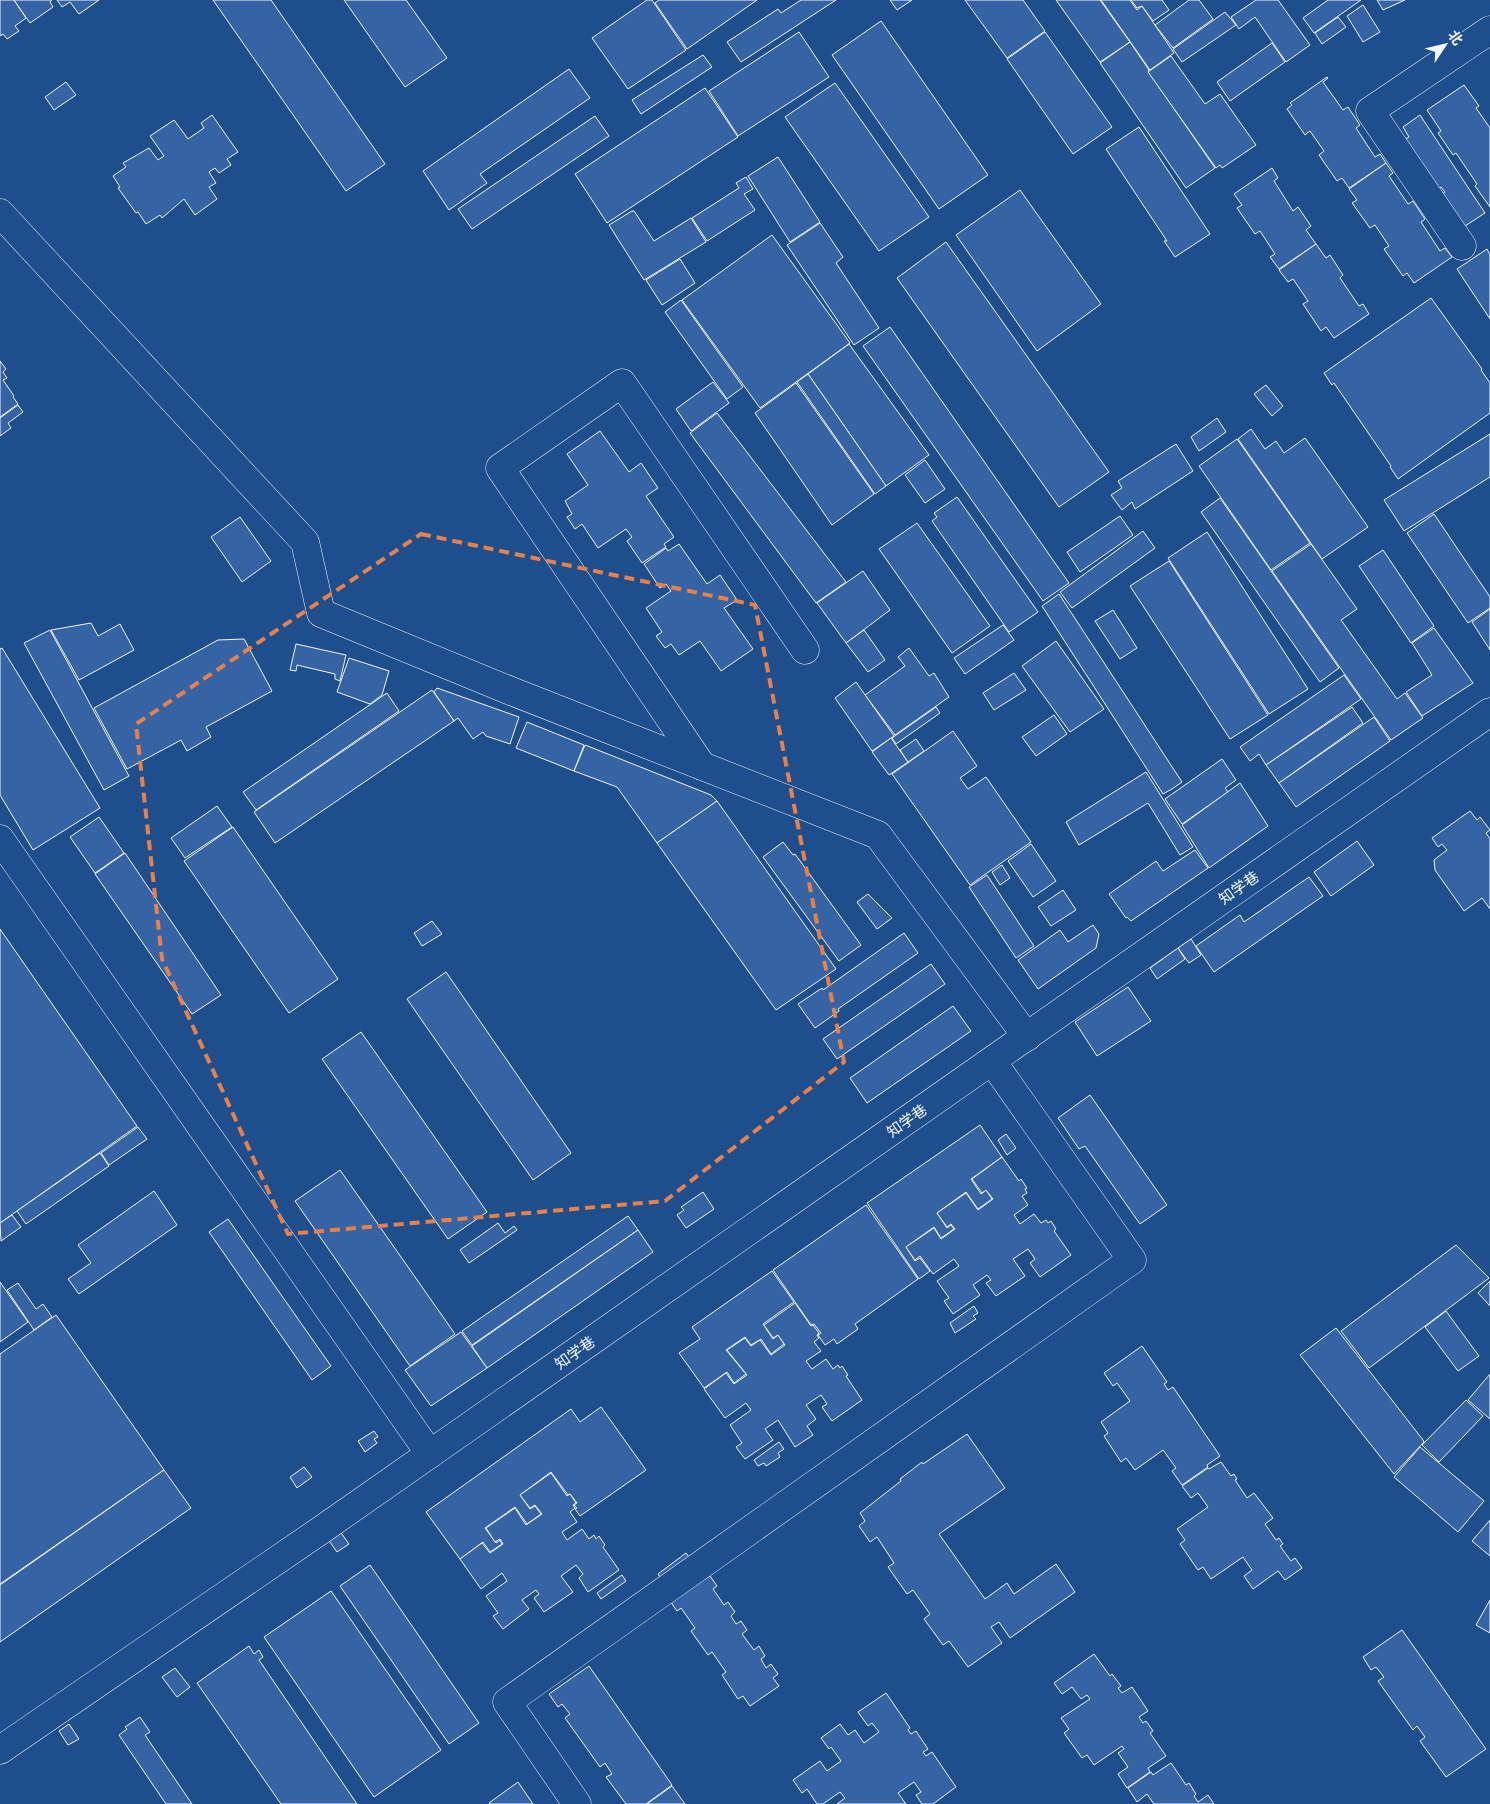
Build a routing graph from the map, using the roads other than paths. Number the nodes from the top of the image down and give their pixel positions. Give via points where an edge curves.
1 (1490, 30) edge
2 (0, 213) edge
3 (1462, 246) dead end
4 (805, 650) dead end
5 (1490, 712) edge
6 (702, 766) junction
7 (0, 839) edge
8 (1027, 1037) junction
9 (992, 1061) junction
10 (430, 1454) junction
11 (0, 1750) edge
12 (577, 1804) edge

1 - 3 street via 1370,111
2 - 6 street via 305,542 321,612
4 - 6 street via 622,383 500,468
5 - 8 street, 知学巷
6 - 8 street via 878,835
7 - 10 street
8 - 9 street, 知学巷
9 - 10 street, 知学巷
9 - 12 street via 1132,1260 506,1702
10 - 11 street, 知学巷

